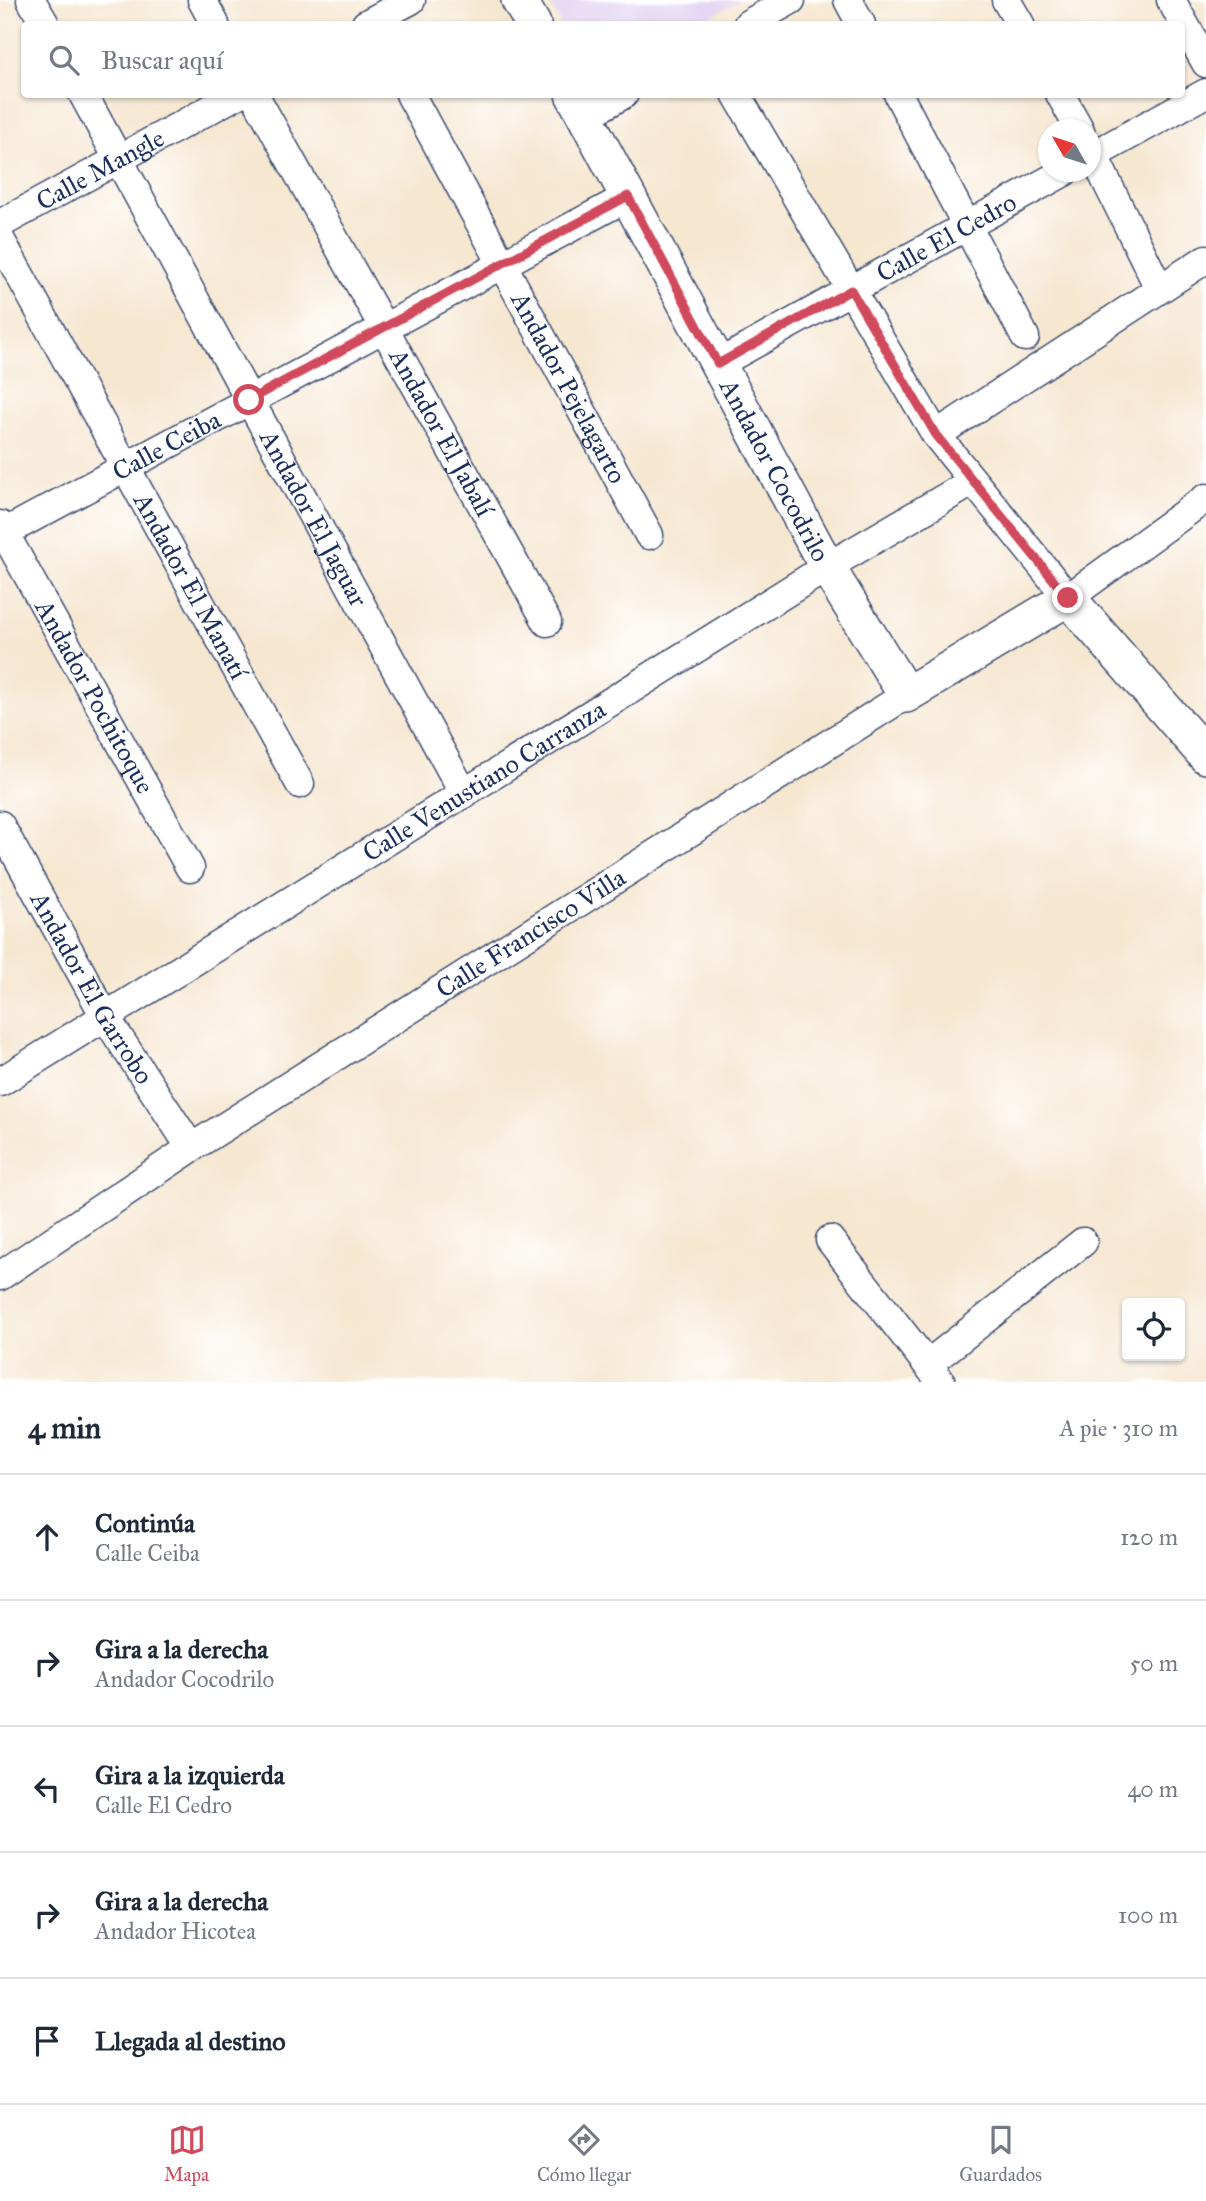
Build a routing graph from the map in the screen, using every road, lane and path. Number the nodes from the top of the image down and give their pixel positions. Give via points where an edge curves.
1 (32, 0) edge
2 (202, 0) edge
3 (411, 0) edge
4 (519, 0) edge
5 (791, 0) edge
6 (848, 0) edge
7 (1006, 0) edge
8 (1171, 0) edge
9 (366, 18) edge
10 (43, 21) edge
11 (213, 21) edge
12 (531, 21) edge
13 (753, 21) edge
14 (859, 21) edge
15 (1018, 21) edge
16 (1183, 21) edge
17 (1185, 25) edge
18 (1206, 63) edge
19 (1206, 93) edge
20 (85, 98) edge
21 (231, 98) edge
22 (256, 98) edge
23 (412, 98) edge
24 (609, 98) edge
25 (738, 98) edge
26 (900, 98) edge
27 (1062, 98) edge
28 (580, 106) edge
29 (1074, 119) edge
30 (1101, 148) edge
31 (118, 160) junction
32 (1101, 171) edge
33 (1046, 182) edge
34 (628, 196) junction
35 (0, 225) edge
36 (967, 225) junction
37 (0, 239) edge
38 (1206, 259) edge
39 (503, 264) junction
40 (1159, 288) junction
41 (851, 290) junction
42 (384, 328) junction
43 (1025, 337) dead end
44 (718, 364) junction
45 (249, 400) junction
46 (936, 435) junction
47 (125, 467) junction
48 (972, 482) junction
49 (1206, 498) edge
50 (1, 531) edge
51 (649, 535) dead end
52 (827, 567) junction
53 (1068, 598) junction
54 (547, 622) dead end
55 (906, 695) junction
56 (1205, 752) edge
57 (300, 785) dead end
58 (464, 794) junction
59 (0, 825) edge
60 (190, 868) dead end
61 (106, 1017) junction
62 (0, 1082) edge
63 (191, 1148) junction
64 (830, 1240) dead end
65 (1083, 1241) dead end
66 (0, 1276) edge
67 (934, 1373) edge

1 - 10 street
2 - 11 street
3 - 9 street
4 - 12 street
5 - 13 street
6 - 14 street
7 - 15 street
8 - 16 street
17 - 18 street
19 - 30 street
20 - 31 street, Andador El Jaguar
21 - 31 street, Calle Mangle
22 - 42 street, Andador El Jabalí
23 - 39 street, Andador Pejelagarto
24 - 28 street
25 - 41 street
26 - 36 street
27 - 29 street
28 - 34 street, Andador Cocodrilo
31 - 35 street, Calle Mangle
31 - 45 street, Andador El Jaguar
32 - 40 street
33 - 36 street, Calle El Cedro
34 - 39 street, Calle Ceiba
34 - 44 street, Andador Cocodrilo
36 - 41 street, Calle El Cedro
36 - 43 street
37 - 47 street, Andador El Manatí
38 - 40 street
39 - 42 street, Calle Ceiba
39 - 51 street, Andador Pejelagarto
40 - 46 street
41 - 44 street, Calle El Cedro
41 - 46 street
42 - 45 street, Calle Ceiba
42 - 54 street, Andador El Jabalí
44 - 52 street, Andador Cocodrilo
45 - 47 street, Calle Ceiba
45 - 58 street, Andador El Jaguar
46 - 48 street
47 - 50 street, Calle Ceiba
47 - 57 street, Andador El Manatí
48 - 52 street, Calle Venustiano Carranza
48 - 53 street
49 - 53 street
50 - 60 street, Andador Pochitoque
52 - 55 street, Andador Cocodrilo
52 - 58 street, Calle Venustiano Carranza
53 - 55 street, Calle Francisco Villa
53 - 56 street
55 - 63 street, Calle Francisco Villa
58 - 61 street, Calle Venustiano Carranza
59 - 61 street, Andador El Garrobo
61 - 62 street, Calle Venustiano Carranza
61 - 63 street, Andador El Garrobo
63 - 66 street, Calle Francisco Villa
64 - 67 street
65 - 67 street

